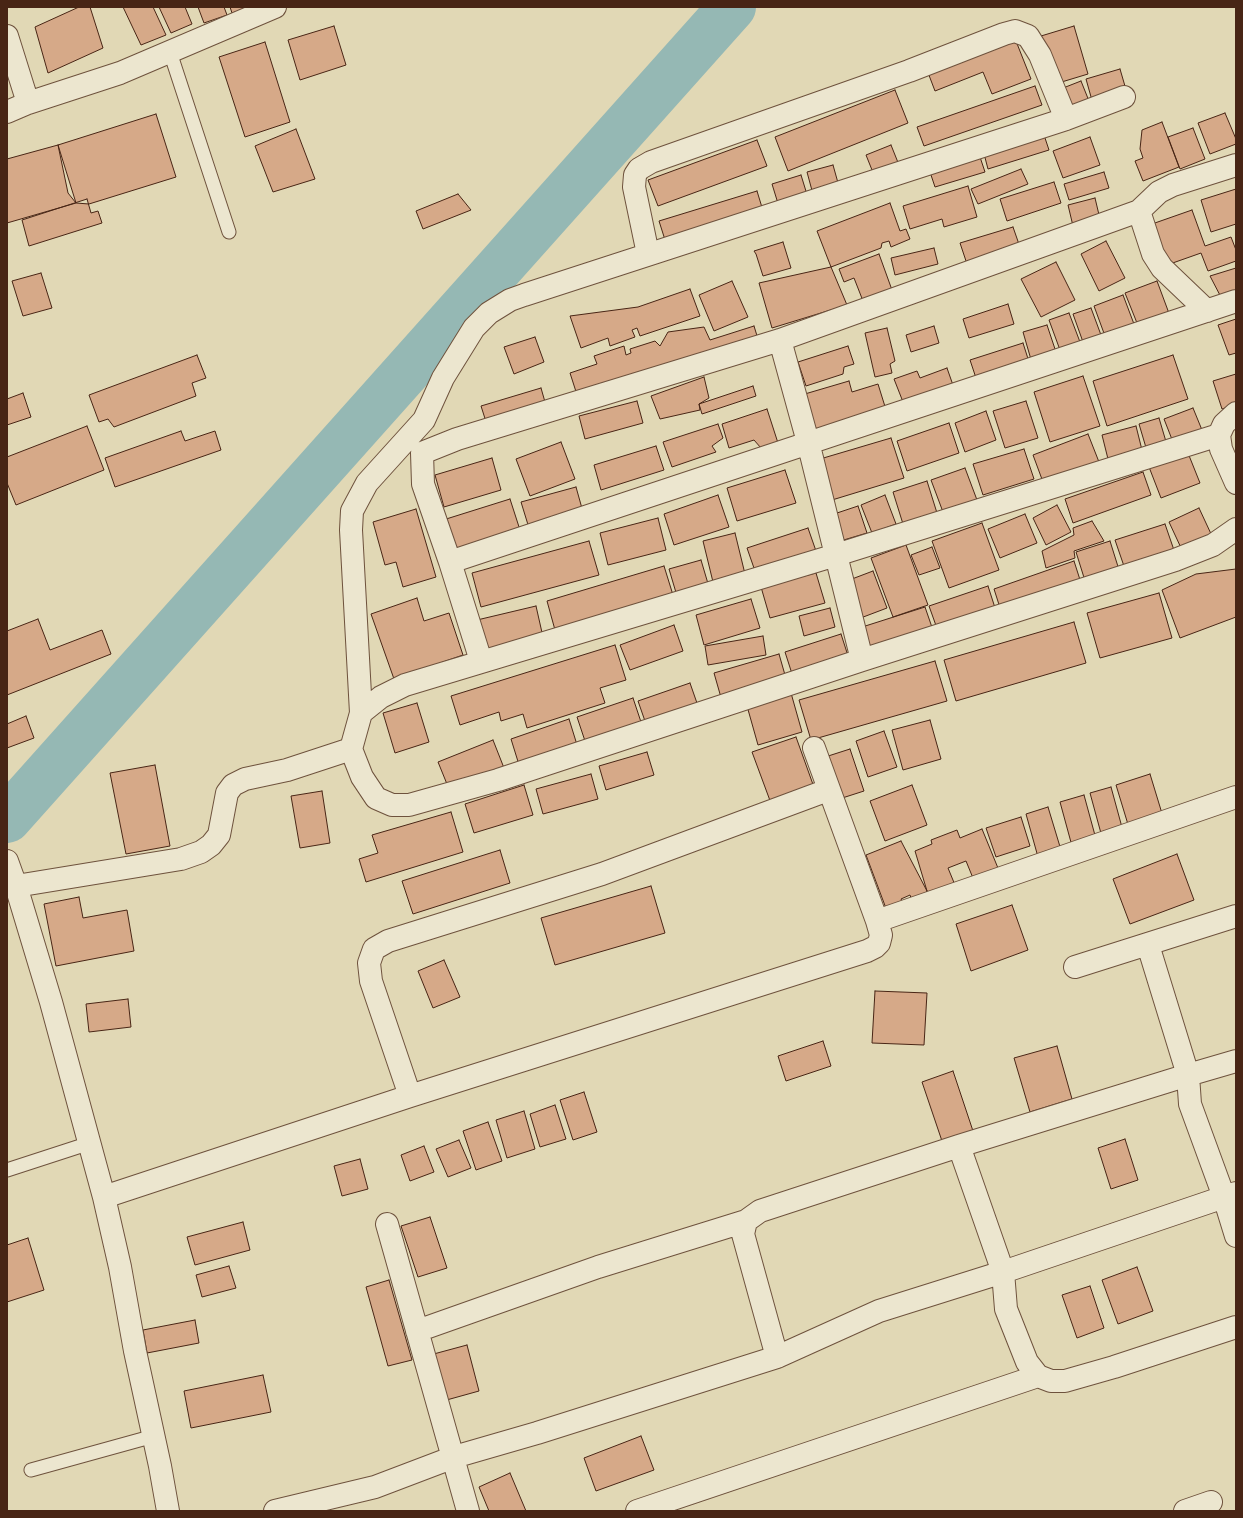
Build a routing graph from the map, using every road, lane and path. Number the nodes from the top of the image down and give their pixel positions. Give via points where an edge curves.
1 (275, 7) edge
2 (7, 36) edge
3 (170, 52) junction
4 (1124, 97) dead end
5 (28, 103) junction
6 (7, 112) edge
7 (1066, 119) junction
8 (1236, 165) edge
9 (1139, 211) junction
10 (229, 232) dead end
11 (648, 254) junction
12 (1236, 301) edge
13 (1207, 311) junction
14 (780, 340) junction
15 (1236, 413) edge
16 (424, 420) junction
17 (1218, 435) junction
18 (808, 442) junction
19 (422, 453) junction
20 (1236, 483) edge
21 (1236, 529) edge
22 (836, 555) junction
23 (450, 562) junction
24 (862, 660) junction
25 (481, 662) junction
26 (361, 713) junction
27 (814, 748) dead end
28 (351, 750) junction
29 (828, 790) junction
30 (1236, 797) edge
31 (11, 872) edge
32 (1236, 916) edge
33 (877, 921) junction
34 (1148, 945) junction
35 (1075, 967) dead end
36 (1236, 1061) edge
37 (1188, 1075) junction
38 (410, 1096) junction
39 (90, 1143) junction
40 (959, 1146) junction
41 (7, 1170) edge
42 (1230, 1195) edge
43 (104, 1197) junction
44 (746, 1221) junction
45 (388, 1224) dead end
46 (1236, 1236) edge
47 (1003, 1272) junction
48 (1236, 1327) edge
49 (417, 1331) junction
50 (777, 1357) junction
51 (1038, 1376) junction
52 (154, 1436) junction
53 (454, 1457) junction
54 (31, 1470) dead end
55 (1211, 1502) dead end
56 (644, 1510) edge
57 (168, 1511) edge
58 (275, 1511) edge
59 (468, 1511) edge
60 (1185, 1511) edge

1 - 3 street
2 - 5 street
3 - 5 street via 120,73
3 - 10 lane
4 - 7 street
5 - 6 street
7 - 11 street
7 - 11 street via 1040,55 1028,36 1015,31 1004,34 909,71 651,162 639,169 635,175 634,187
8 - 9 street via 1173,185 1159,192
9 - 13 street via 1153,254 1162,268
9 - 14 street
11 - 16 street via 510,300 489,313 474,328 443,378
12 - 13 street
13 - 18 street
14 - 18 street
14 - 19 street via 457,439
15 - 17 street via 1224,424
16 - 19 street
16 - 26 street via 367,483 352,511
17 - 20 street via 1221,449
17 - 22 street
18 - 22 street
18 - 23 street
19 - 23 street via 423,484
21 - 24 street via 1213,545 1175,560
22 - 24 street
22 - 25 street
23 - 25 street
24 - 28 street via 498,780 409,806 392,805 376,798 362,777
25 - 26 street via 405,685 381,697
26 - 28 street
27 - 29 street
28 - 31 street via 287,770 245,779 233,785 227,793 219,835 211,846 201,852 181,859
29 - 33 street
29 - 38 street via 602,874 388,941 374,949 369,963 371,981
30 - 33 street
31 - 39 street via 51,1002
32 - 34 street
33 - 38 street via 881,935 879,943 867,951
34 - 35 street
34 - 37 street
36 - 37 street
37 - 40 street
37 - 42 street via 1190,1104
38 - 43 street
39 - 41 lane
39 - 43 street
40 - 44 street via 760,1211
40 - 47 street
42 - 46 street
42 - 47 street
43 - 52 street
44 - 49 street via 598,1267
44 - 50 street via 743,1234
45 - 49 street
47 - 50 street via 879,1311
47 - 51 street via 1006,1309 1027,1362
48 - 51 street via 1065,1381 1051,1381
49 - 53 street
50 - 53 street
51 - 56 street
52 - 54 lane
52 - 57 street
53 - 58 street via 375,1487
53 - 59 street
55 - 60 street

